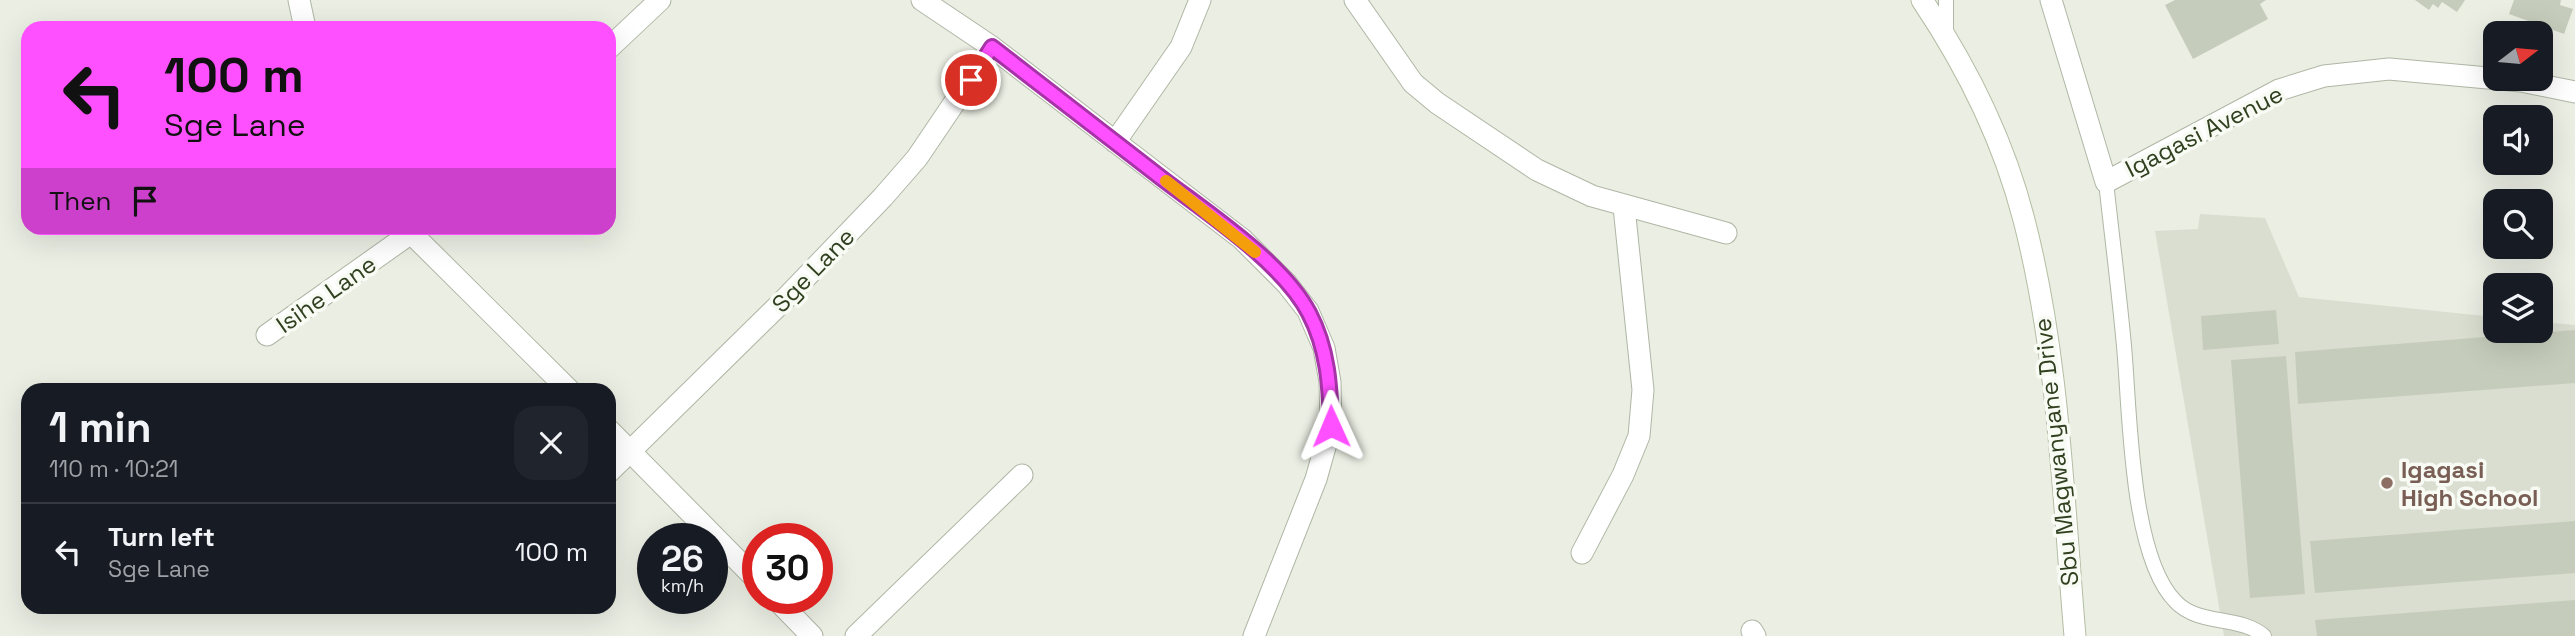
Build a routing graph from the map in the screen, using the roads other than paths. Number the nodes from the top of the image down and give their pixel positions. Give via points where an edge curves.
1 (299, 0) edge
2 (660, 0) edge
3 (922, 0) edge
4 (1200, 0) edge
5 (1355, 0) edge
6 (1922, 0) edge
7 (1946, 0) edge
8 (2051, 0) edge
9 (304, 21) edge
10 (1946, 35) junction
11 (616, 41) edge
12 (992, 47) junction
13 (2575, 92) edge
14 (1115, 142) junction
15 (2106, 182) junction
16 (1624, 207) junction
17 (1726, 233) dead end
18 (405, 235) edge
19 (417, 235) edge
20 (267, 335) dead end
21 (562, 383) edge
22 (616, 438) edge
23 (629, 452) junction
24 (616, 465) edge
25 (1022, 475) dead end
26 (1582, 553) dead end
27 (742, 565) edge
28 (791, 614) edge
29 (812, 636) edge
30 (856, 636) edge
31 (1254, 636) edge
32 (2075, 636) edge
33 (2264, 636) edge

1 - 9 street
2 - 11 street
3 - 12 street
4 - 14 street via 1181,47
5 - 16 street via 1413,83 1437,103 1537,170
6 - 10 street, Sbu Magwanyane Drive
7 - 10 lane
8 - 15 street, Igagasi Avenue
10 - 32 street, Sbu Magwanyane Drive via 1990,121 2024,220 2050,357
12 - 14 street
12 - 23 street, Sge Lane via 924,148 883,197
13 - 15 street, Igagasi Avenue via 2521,81 2389,69 2324,76 2279,90
14 - 31 street via 1251,248 1308,311 1324,348 1331,426 1316,479
15 - 33 lane via 2133,455 2150,551 2169,595 2179,606
16 - 17 street
16 - 26 street via 1643,390 1639,436
18 - 20 street, Isihe Lane
19 - 21 street
22 - 23 street
23 - 24 street, Sge Lane
23 - 27 street
25 - 30 street
28 - 29 street

